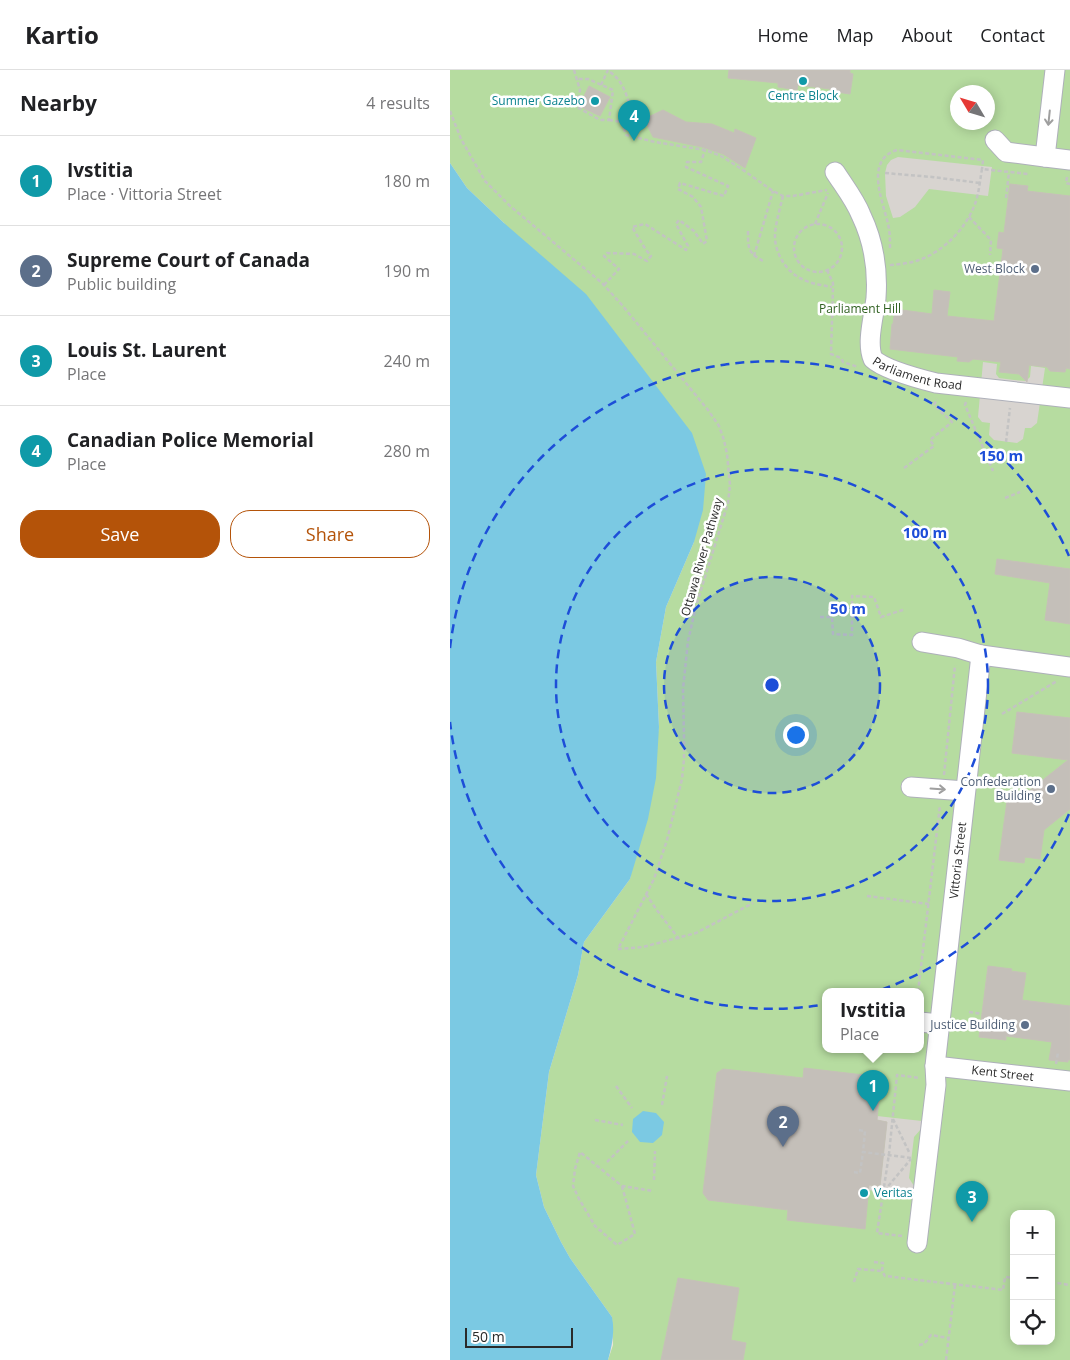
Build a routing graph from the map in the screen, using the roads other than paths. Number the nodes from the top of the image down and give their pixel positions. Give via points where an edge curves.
1 (1054, 70) edge
2 (994, 140) dead end
3 (1045, 157) junction
4 (1068, 168) edge
5 (835, 172) dead end
6 (1070, 398) edge
7 (922, 642) dead end
8 (980, 654) junction
9 (1064, 674) edge
10 (911, 787) dead end
11 (965, 791) junction
12 (924, 1022) edge
13 (939, 1024) junction
14 (935, 1066) junction
15 (1070, 1081) edge
16 (913, 1240) road end

1 -> 3 street
2 - 3 street via 1006,152
3 - 4 street
5 - 6 street, Parliament Road via 861,214 876,267 870,350 873,359 925,380
7 - 8 street
8 - 9 street
8 - 11 street, Vittoria Street
10 -> 11 street
11 - 13 street, Vittoria Street
12 - 13 street
13 - 14 street, Vittoria Street
14 - 15 street, Kent Street
14 - 16 street, Vittoria Street via 936,1080

